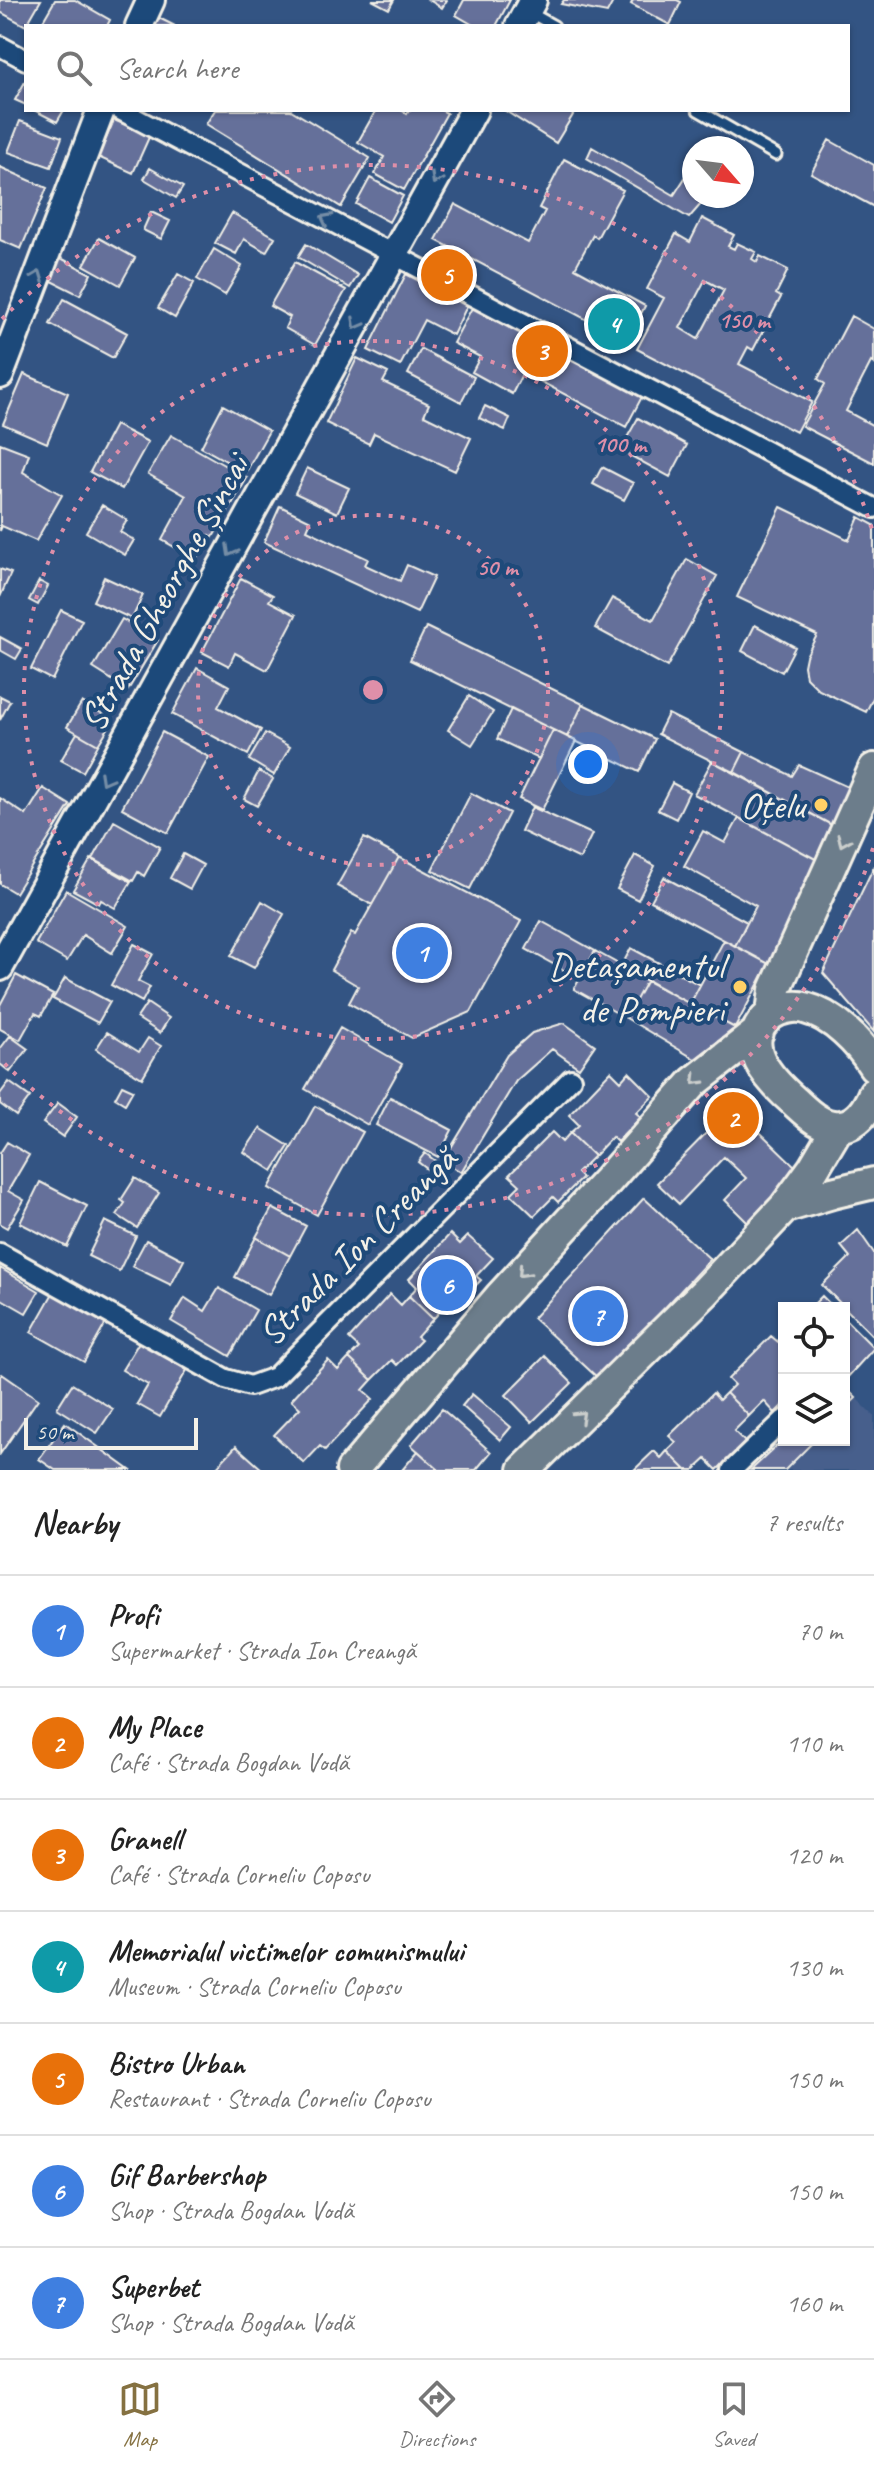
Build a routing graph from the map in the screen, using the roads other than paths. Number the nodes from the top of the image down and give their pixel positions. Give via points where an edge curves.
1 (151, 0) edge
2 (527, 12) edge
3 (140, 24) edge
4 (550, 24) edge
5 (0, 46) edge
6 (24, 59) edge
7 (100, 112) edge
8 (124, 112) edge
9 (473, 112) edge
10 (701, 112) edge
11 (776, 155) dead end
12 (394, 255) junction
13 (0, 375) edge
14 (874, 508) edge
15 (874, 769) edge
16 (0, 967) edge
17 (765, 1022) junction
18 (874, 1066) edge
19 (571, 1079) dead end
20 (874, 1093) edge
21 (853, 1130) edge
22 (874, 1183) edge
23 (785, 1207) junction
24 (0, 1253) edge
25 (778, 1426) edge
26 (352, 1470) edge
27 (524, 1470) edge
28 (732, 1470) edge

1 - 3 main road
2 - 4 lane
5 - 6 street
13 -> 7 main road
12 -> 8 street
9 -> 12 main road, Strada Gheorghe Șincai
10 - 11 lane
12 - 14 street
12 -> 16 main road, Strada Gheorghe Șincai
15 -> 17 main road
17 - 18 main road via 789,1007 822,1015 841,1028
17 - 21 main road via 756,1042 763,1069 818,1121
17 -> 26 main road via 694,1082
19 - 24 street, Strada Ion Creangă via 275,1377 250,1386 226,1379
20 - 21 main road
21 - 23 main road via 813,1169
22 - 23 main road
27 -> 23 main road
25 - 28 street

